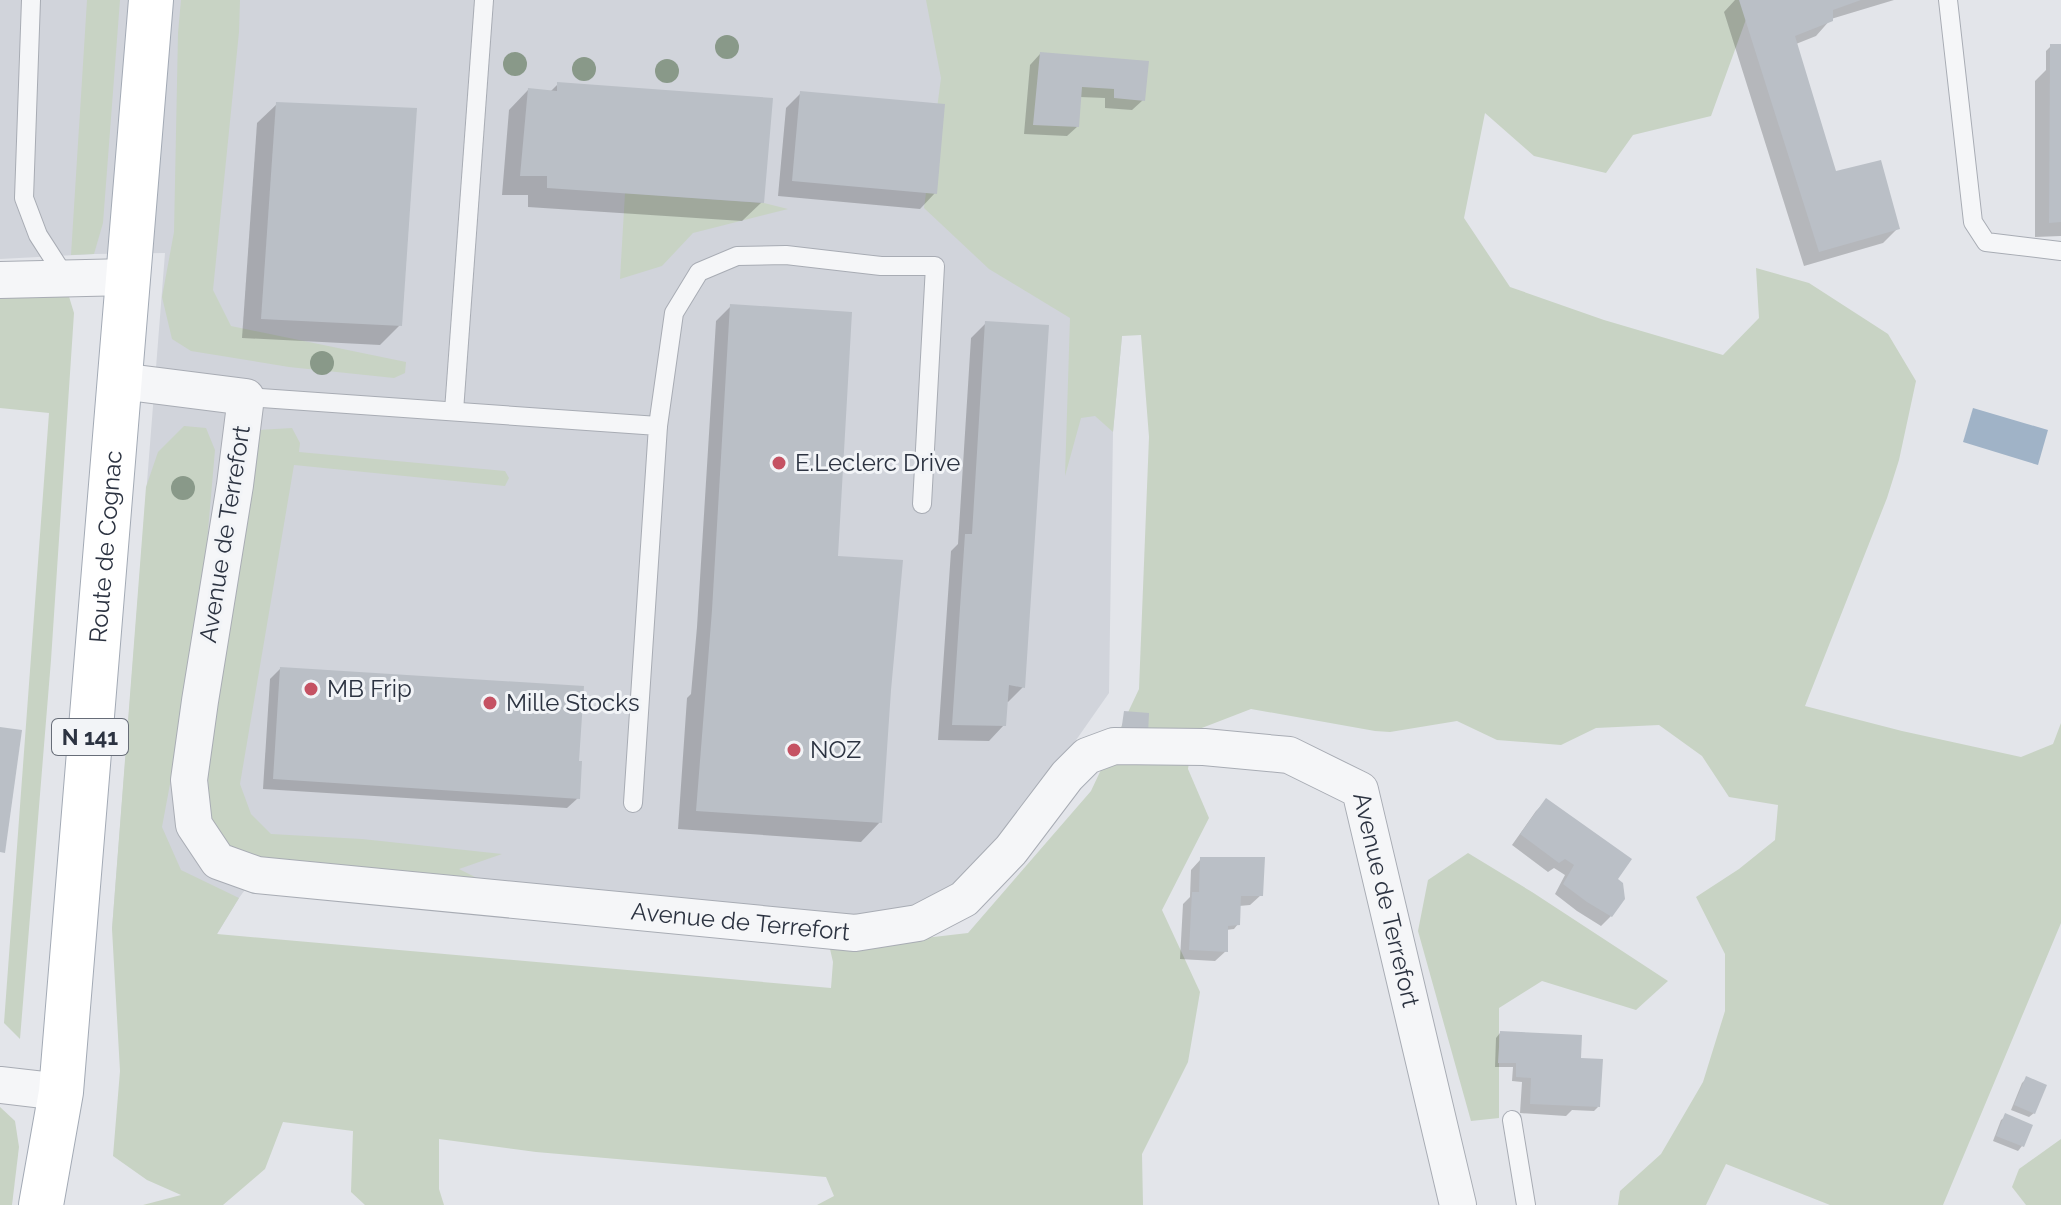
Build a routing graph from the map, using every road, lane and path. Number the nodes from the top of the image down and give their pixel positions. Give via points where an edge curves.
1 (31, 0) edge
2 (151, 0) edge
3 (484, 0) edge
4 (1948, 0) edge
5 (2061, 251) edge
6 (65, 277) junction
7 (129, 277) junction
8 (0, 280) edge
9 (120, 381) junction
10 (246, 397) junction
11 (454, 411) junction
12 (658, 426) junction
13 (922, 504) dead end
14 (633, 803) dead end
15 (0, 1085) edge
16 (61, 1092) junction
17 (1512, 1120) dead end
18 (41, 1205) edge
19 (63, 1205) edge
20 (1458, 1205) edge
21 (1526, 1205) edge

1 - 6 lane via 24,198 38,235
2 - 7 main road, Route de Cognac / N 141
3 - 11 lane
4 - 5 lane via 1973,222 1986,242
6 - 7 street
6 - 8 street
7 - 9 main road, Route de Cognac / N 141
9 - 10 street, Avenue de Terrefort
9 - 16 main road, Route de Cognac / N 141
10 - 11 lane
10 - 20 street, Avenue de Terrefort via 189,780 194,825 218,861 257,875 855,933 918,923 964,899 1087,756 1114,746 1289,755 1360,790
11 - 12 lane
12 - 13 lane via 674,313 699,272 737,256 935,266
12 - 14 lane
15 - 16 street
16 - 18 main road, Route de Cognac / N 141
16 - 19 main road, Route de Cognac / N 141
17 - 21 lane

